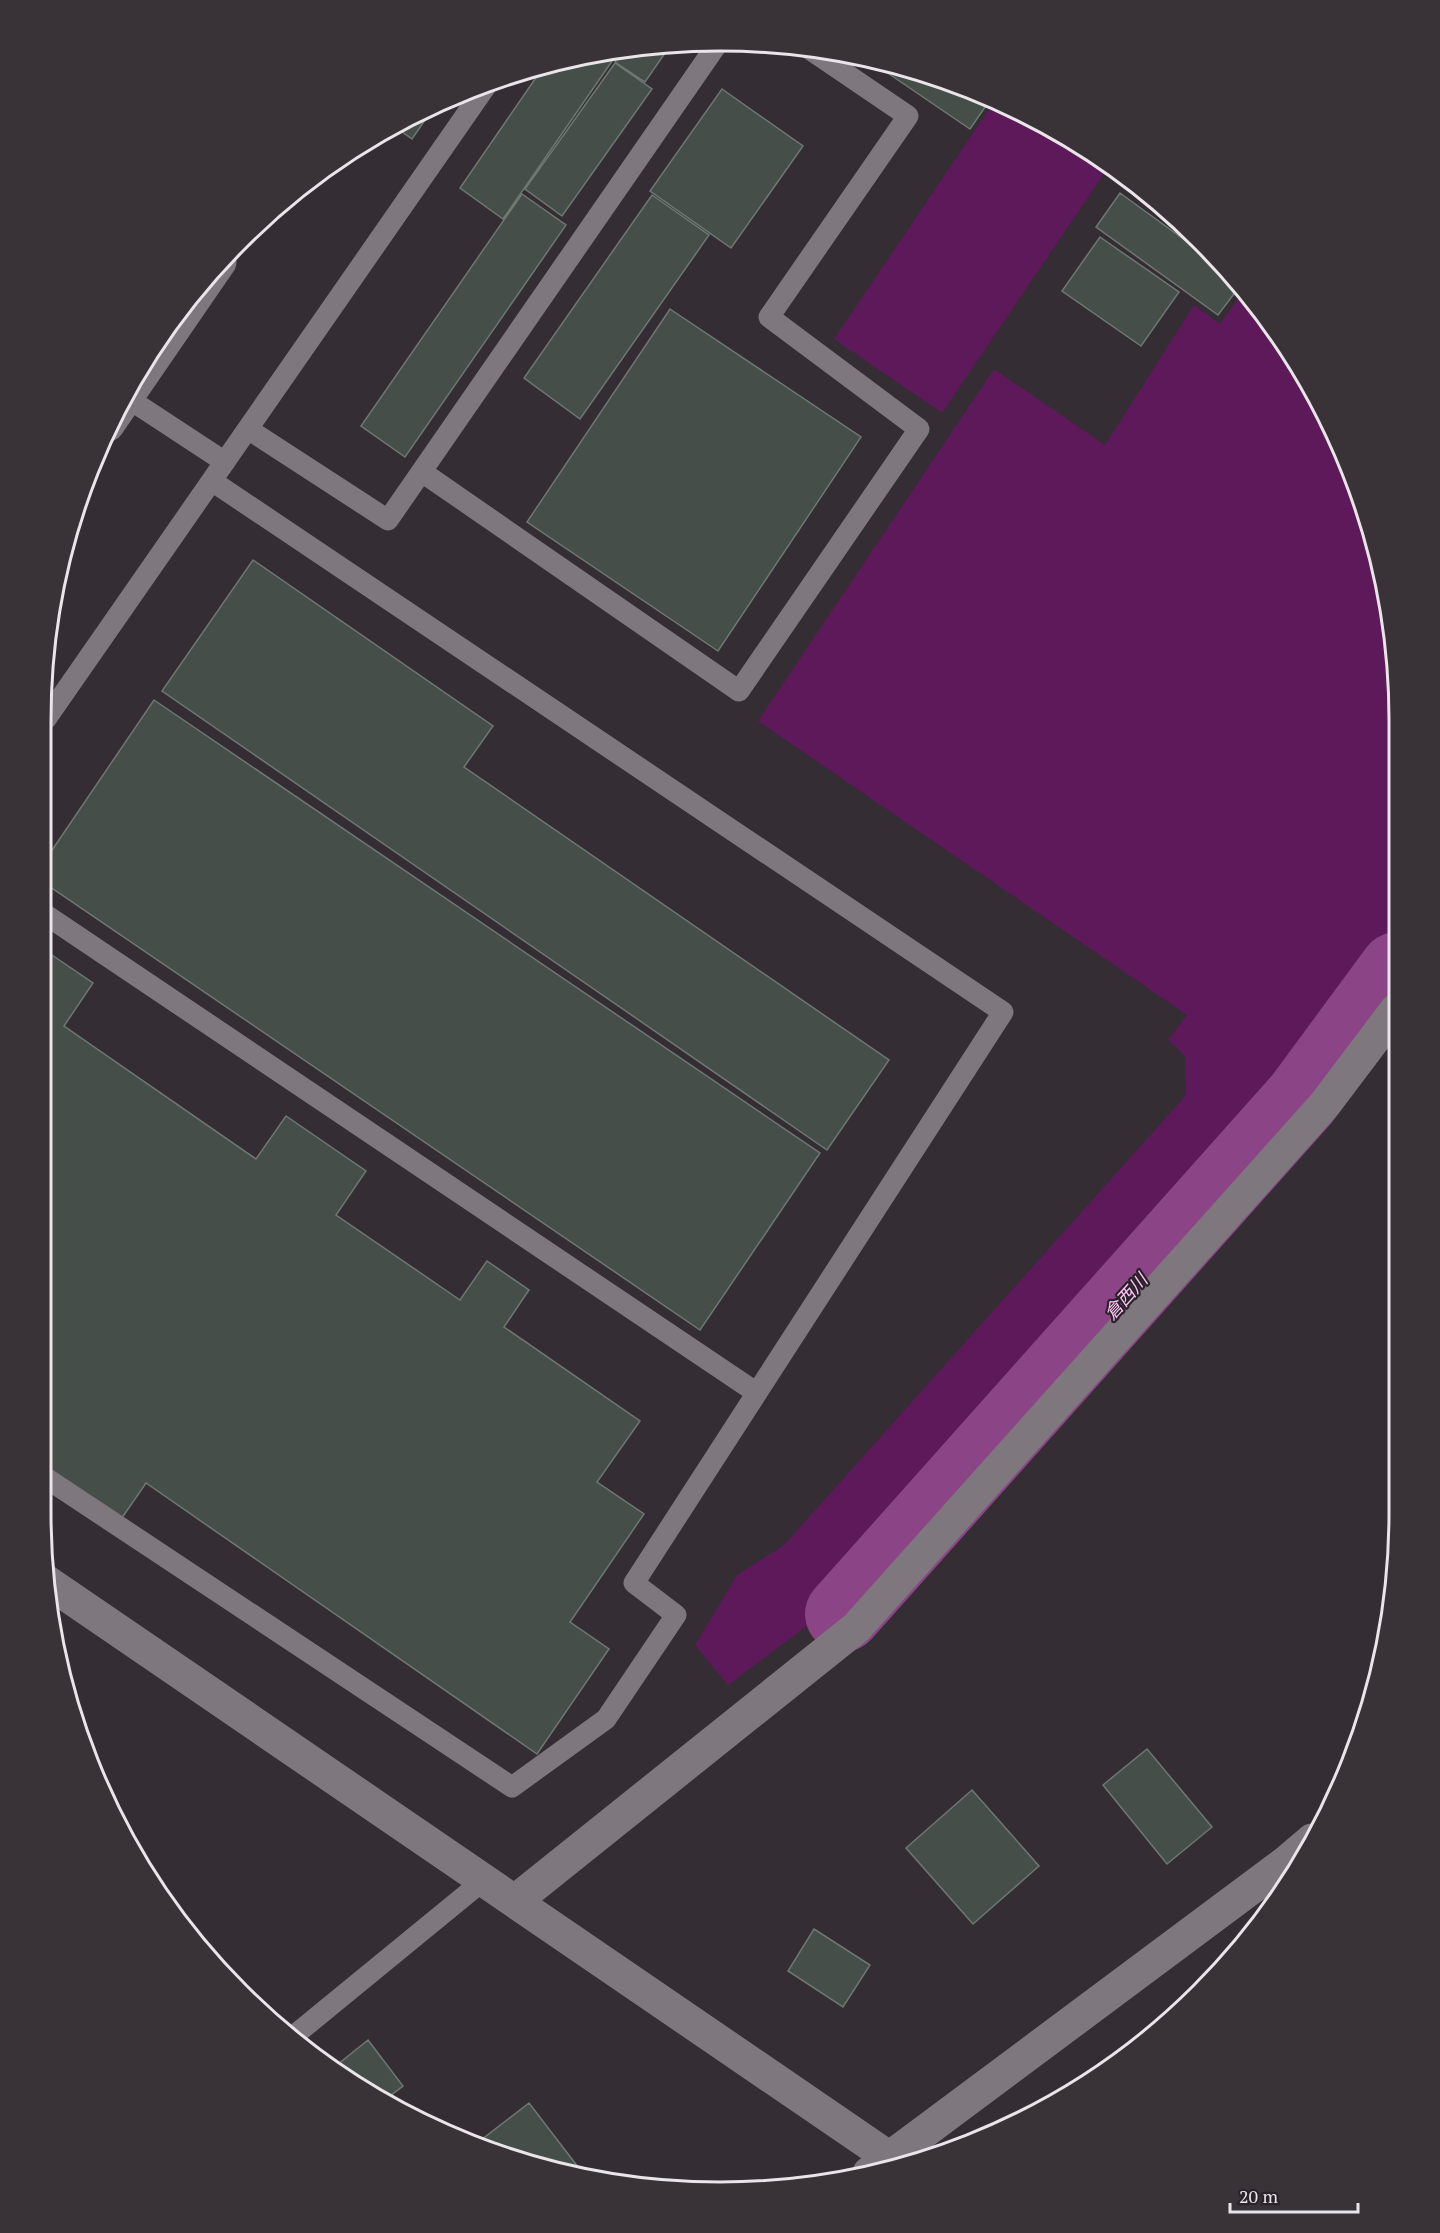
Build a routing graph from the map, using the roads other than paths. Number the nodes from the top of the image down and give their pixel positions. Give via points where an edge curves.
1 (712, 51) edge
2 (826, 60) edge
3 (479, 97) edge
4 (133, 401) edge
5 (248, 429) junction
6 (225, 462) junction
7 (422, 472) junction
8 (212, 481) junction
9 (51, 712) edge
10 (51, 918) edge
11 (1389, 1019) edge
12 (757, 1393) junction
13 (51, 1481) edge
14 (56, 1588) edge
15 (1295, 1855) edge
16 (484, 1880) junction
17 (514, 1901) junction
18 (298, 2032) edge
19 (898, 2157) edge
20 (881, 2162) edge

1 - 7 lane
2 - 7 lane via 908,116 769,317 920,429 739,690
3 - 5 lane
4 - 6 lane
5 - 6 lane
5 - 7 lane via 388,520
6 - 8 lane
8 - 9 lane
8 - 12 lane via 1003,1012
10 - 12 lane
11 - 17 street via 1325,1104 856,1628
12 - 13 lane via 634,1583 676,1615 606,1719 512,1787
14 - 16 street
15 - 19 street
16 - 17 street
16 - 18 lane
17 - 20 street

